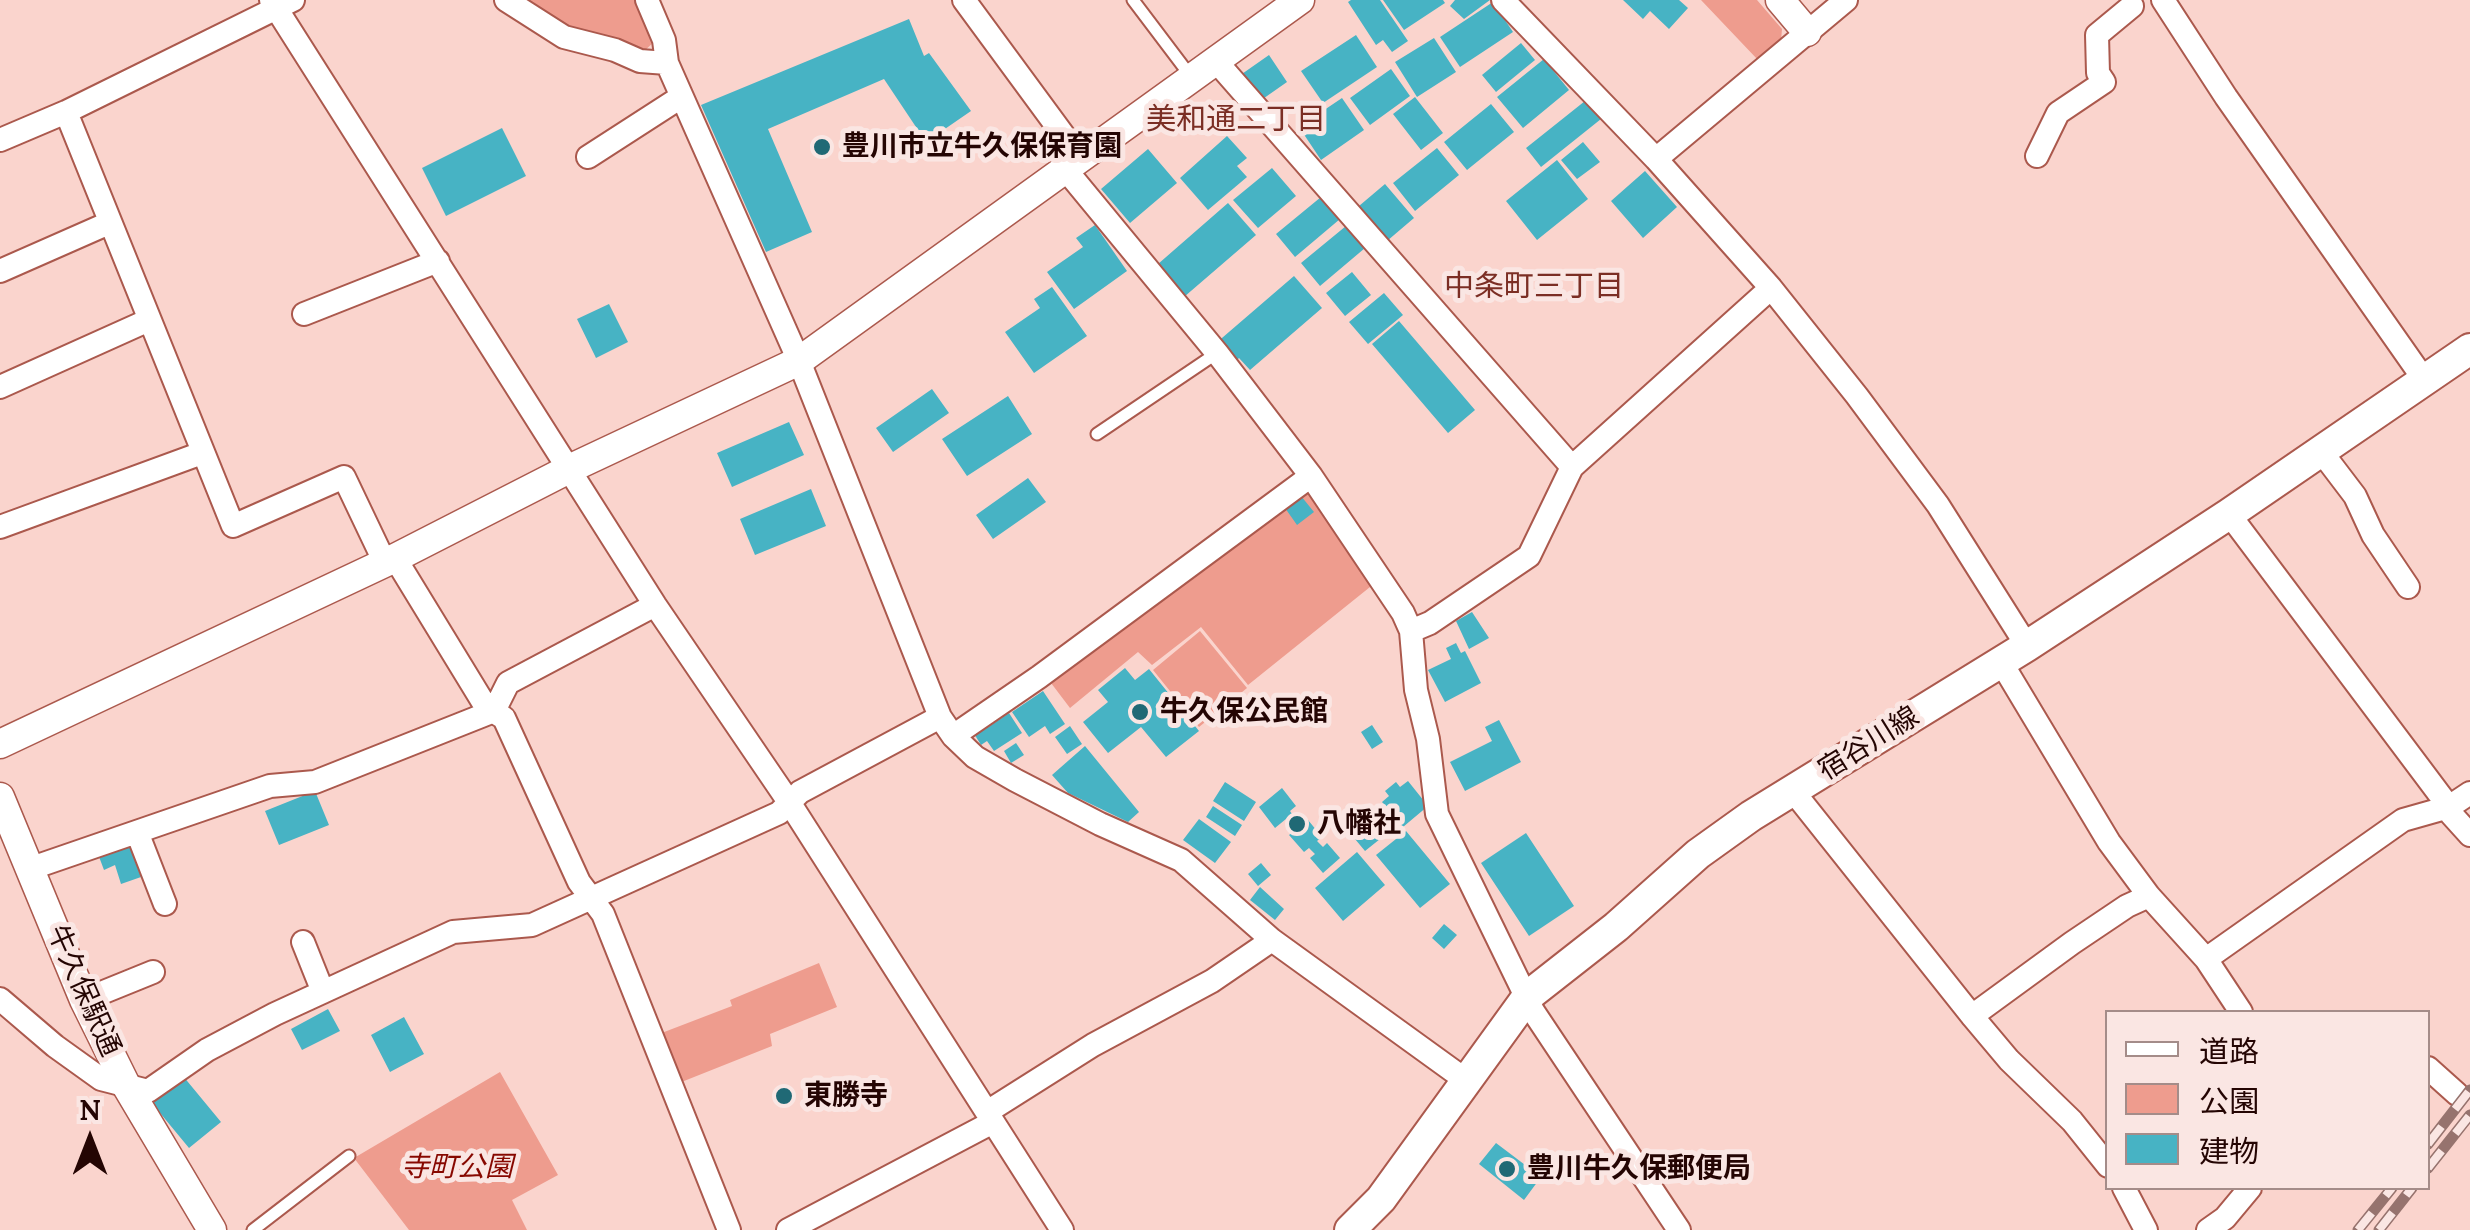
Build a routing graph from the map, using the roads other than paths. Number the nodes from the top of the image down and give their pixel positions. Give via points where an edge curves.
1 (506, 0) edge
2 (964, 0) edge
3 (1133, 0) edge
4 (1300, 0) edge
5 (1504, 0) edge
6 (1780, 0) edge
7 (1846, 0) edge
8 (2163, 0) edge
9 (280, 2) edge
10 (651, 2) edge
11 (2121, 3) edge
12 (1806, 32) junction
13 (1215, 60) junction
14 (666, 64) junction
15 (1192, 78) junction
16 (682, 97) junction
17 (66, 112) junction
18 (0, 140) edge
19 (588, 156) dead end
20 (2037, 156) dead end
21 (1656, 159) junction
22 (1074, 165) junction
23 (110, 223) junction
24 (438, 262) junction
25 (0, 271) edge
26 (1770, 288) junction
27 (304, 314) dead end
28 (149, 320) junction
29 (2470, 348) edge
30 (1218, 353) junction
31 (798, 361) junction
32 (2423, 378) junction
33 (0, 387) edge
34 (1098, 434) dead end
35 (2320, 450) junction
36 (202, 453) junction
37 (1572, 467) junction
38 (570, 469) junction
39 (1310, 476) junction
40 (2229, 514) junction
41 (0, 527) edge
42 (390, 561) junction
43 (2408, 587) dead end
44 (655, 605) junction
45 (1411, 632) junction
46 (2027, 646) junction
47 (2001, 662) junction
48 (494, 711) junction
49 (946, 727) junction
50 (0, 744) edge
51 (1793, 790) junction
52 (2470, 793) edge
53 (0, 797) edge
54 (790, 802) junction
55 (2450, 807) junction
56 (138, 832) junction
57 (2470, 835) edge
58 (29, 870) junction
59 (2149, 896) junction
60 (590, 898) junction
61 (166, 904) dead end
62 (1272, 940) junction
63 (303, 942) dead end
64 (2206, 959) junction
65 (154, 972) dead end
66 (323, 992) junction
67 (1528, 996) junction
68 (0, 999) edge
69 (84, 1000) junction
70 (2240, 1010) edge
71 (1972, 1016) junction
72 (2430, 1070) edge
73 (1467, 1081) junction
74 (127, 1087) junction
75 (2458, 1094) dead end
76 (990, 1117) junction
77 (349, 1156) dead end
78 (2105, 1162) edge
79 (2125, 1190) edge
80 (2248, 1190) edge
81 (212, 1230) edge
82 (253, 1230) edge
83 (729, 1230) edge
84 (788, 1230) edge
85 (1062, 1230) edge
86 (1350, 1230) edge
87 (1680, 1230) edge
88 (2146, 1230) edge
89 (2208, 1230) edge

1 - 14 street via 564,37
2 - 22 street
3 - 15 lane
4 - 13 street
5 - 21 street
6 - 12 street
7 - 12 street
8 - 11 street via 2150,6
8 - 32 street
9 - 17 street
9 - 24 street
10 - 14 street
11 - 20 street via 2097,35 2104,82 2058,113
12 - 21 street
13 - 15 street
13 - 37 street
14 - 16 street
15 - 22 street
16 - 19 street
16 - 31 street
17 - 18 street
17 - 23 street
21 - 26 street
22 - 30 street
22 - 31 street
23 - 25 street
23 - 28 street
24 - 27 street
24 - 38 street
26 - 37 street
26 - 46 street via 1938,505
28 - 33 street
28 - 36 street
29 - 32 main road, 宿谷川線
30 - 34 lane
30 - 39 street
31 - 38 street
31 - 49 street
32 - 35 main road, 宿谷川線
35 - 40 main road, 宿谷川線
35 - 43 street
36 - 41 street
36 - 42 street via 234,526 344,477
37 - 45 street via 1530,556
38 - 42 street
38 - 44 street
39 - 45 street
39 - 49 street via 1039,677
40 - 46 main road, 宿谷川線
40 - 55 street
42 - 48 street
42 - 50 street
44 - 48 street via 508,682
44 - 54 street
45 - 67 street via 1438,814
46 - 47 main road, 宿谷川線
47 - 51 main road, 宿谷川線
47 - 59 street
48 - 56 street via 314,782 270,786
48 - 60 street via 504,718
49 - 54 street
49 - 62 street via 975,756 1014,780 1182,860
51 - 67 main road, 宿谷川線 via 1698,854
51 - 71 street
52 - 55 street
53 - 58 street, 牛久保駅通
54 - 60 street
54 - 76 street
55 - 57 street
55 - 64 street via 2402,820
56 - 58 street
56 - 61 street
58 - 69 street, 牛久保駅通
59 - 64 street
59 - 71 street
60 - 66 street via 532,925 454,932
60 - 83 street via 603,914
62 - 73 street
62 - 76 street via 1093,1046
63 - 66 street
64 - 70 street
65 - 69 street
66 - 74 street via 206,1050 148,1091
67 - 73 main road, 宿谷川線
67 - 87 street
68 - 74 street via 101,1079
69 - 74 street, 牛久保駅通
71 - 78 street
72 - 75 street
73 - 86 main road, 宿谷川線 via 1381,1199
74 - 81 street, 牛久保駅通
76 - 84 street
76 - 85 street
77 - 82 lane
79 - 88 street
80 - 89 street

